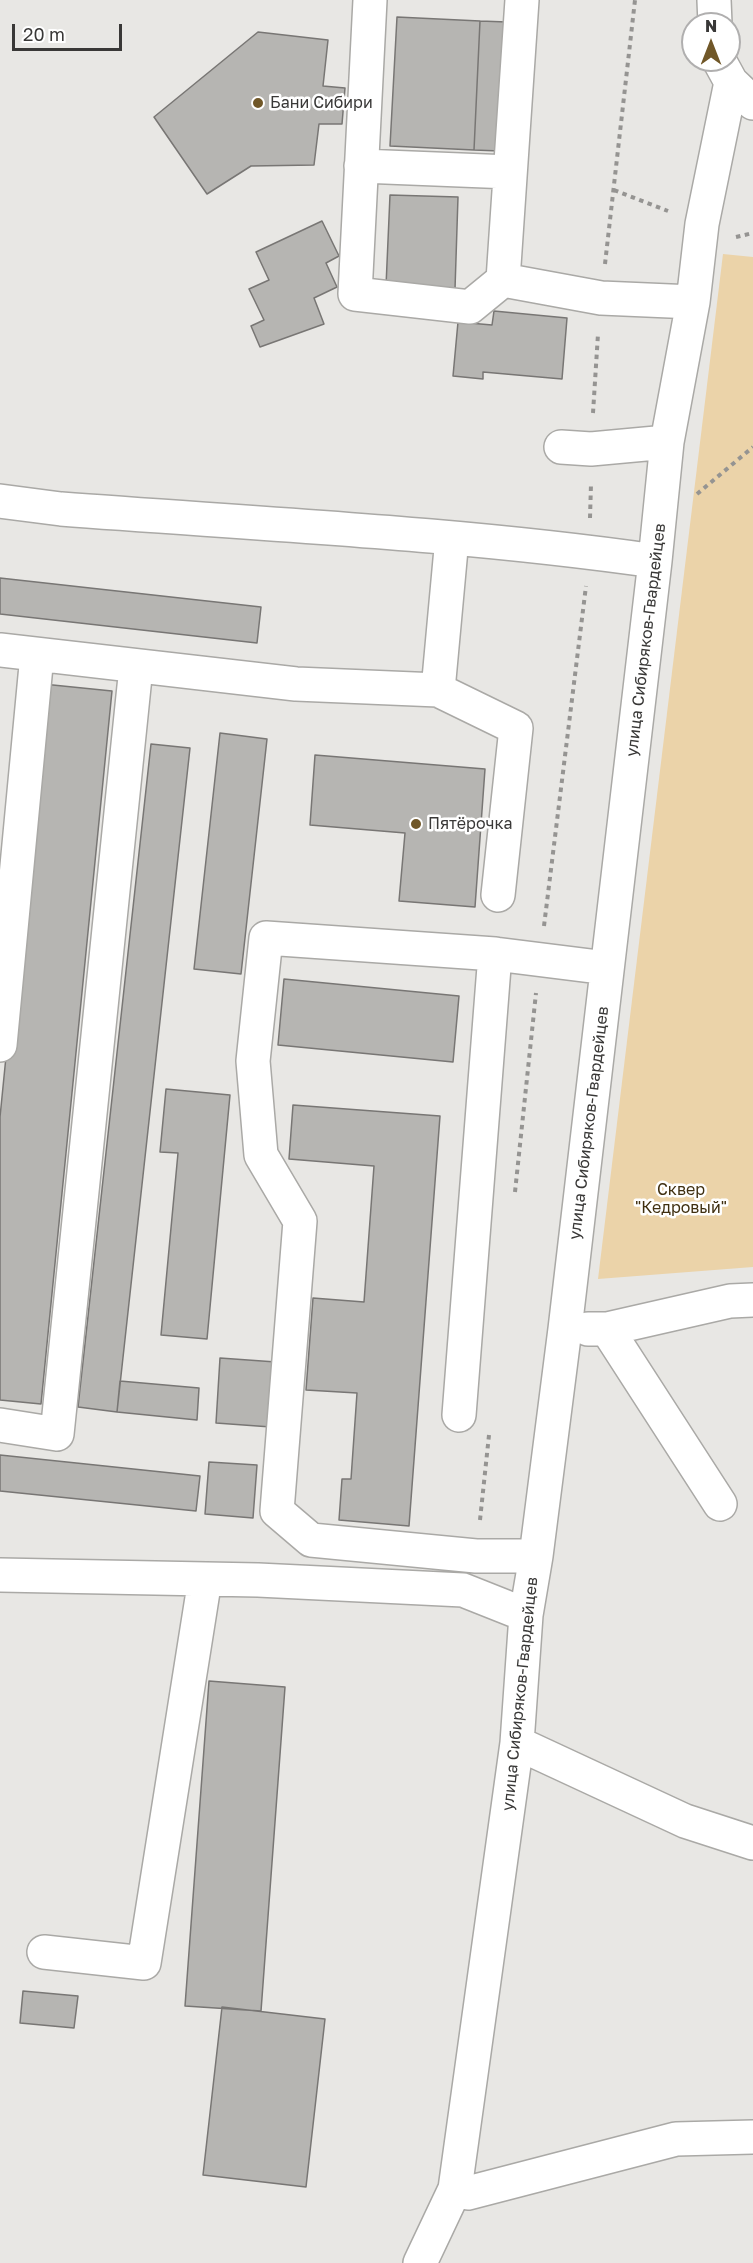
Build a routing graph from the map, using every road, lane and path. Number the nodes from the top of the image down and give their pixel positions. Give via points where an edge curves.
1 (370, 0) edge
2 (522, 0) edge
3 (635, 0) edge
4 (734, 82) edge
5 (361, 166) junction
6 (510, 172) junction
7 (503, 280) junction
8 (601, 298) junction
9 (693, 302) junction
10 (667, 442) junction
11 (753, 447) edge
12 (576, 448) junction
13 (0, 501) edge
14 (659, 525) junction
15 (452, 538) junction
16 (590, 552) junction
17 (655, 561) junction
18 (0, 650) edge
19 (37, 655) junction
20 (136, 667) junction
21 (438, 690) junction
22 (498, 895) dead end
23 (495, 954) junction
24 (540, 960) junction
25 (607, 969) junction
26 (0, 1044) edge
27 (514, 1198) dead end
28 (753, 1300) edge
29 (565, 1329) junction
30 (607, 1329) junction
31 (459, 1415) dead end
32 (0, 1425) edge
33 (490, 1425) dead end
34 (720, 1504) dead end
35 (476, 1556) junction
36 (536, 1556) junction
37 (0, 1575) edge
38 (205, 1579) junction
39 (526, 1615) junction
40 (517, 1743) junction
41 (753, 1843) edge
42 (44, 1952) dead end
43 (753, 2138) edge
44 (454, 2189) junction
45 (420, 2263) edge

1 - 5 street
2 - 6 street
3 - 8 path
4 - 9 street, улица Сибиряков-Гвардейцев via 702,224
5 - 6 street
5 - 7 street via 355,294 470,307
6 - 7 street
7 - 8 street
8 - 9 street
8 - 12 path
9 - 10 street, улица Сибиряков-Гвардейцев
10 - 12 street
10 - 14 street, улица Сибиряков-Гвардейцев
11 - 14 path
12 - 16 path
13 - 15 street
14 - 17 street, улица Сибиряков-Гвардейцев
15 - 16 street
15 - 21 street
16 - 17 street
16 - 24 path
17 - 25 street, улица Сибиряков-Гвардейцев
18 - 19 street
19 - 20 street
19 - 26 street
20 - 21 street via 296,684
20 - 32 street via 57,1434
21 - 22 street via 516,728
23 - 24 street
23 - 31 street
23 - 35 street via 266,938 253,1060 261,1155 300,1221 277,1511 311,1540
24 - 25 street
24 - 27 path
25 - 29 street, улица Сибиряков-Гвардейцев
28 - 30 street via 730,1301
29 - 30 street
29 - 36 street, улица Сибиряков-Гвардейцев
30 - 34 street
33 - 35 path
35 - 36 street
36 - 39 street, улица Сибиряков-Гвардейцев
37 - 38 street
38 - 39 street via 463,1590
38 - 42 street via 144,1963
39 - 40 street, улица Сибиряков-Гвардейцев
40 - 41 street via 686,1821
40 - 44 street, улица Сибиряков-Гвардейцев
43 - 44 street via 676,2139 468,2193
44 - 45 street, улица Сибиряков-Гвардейцев

